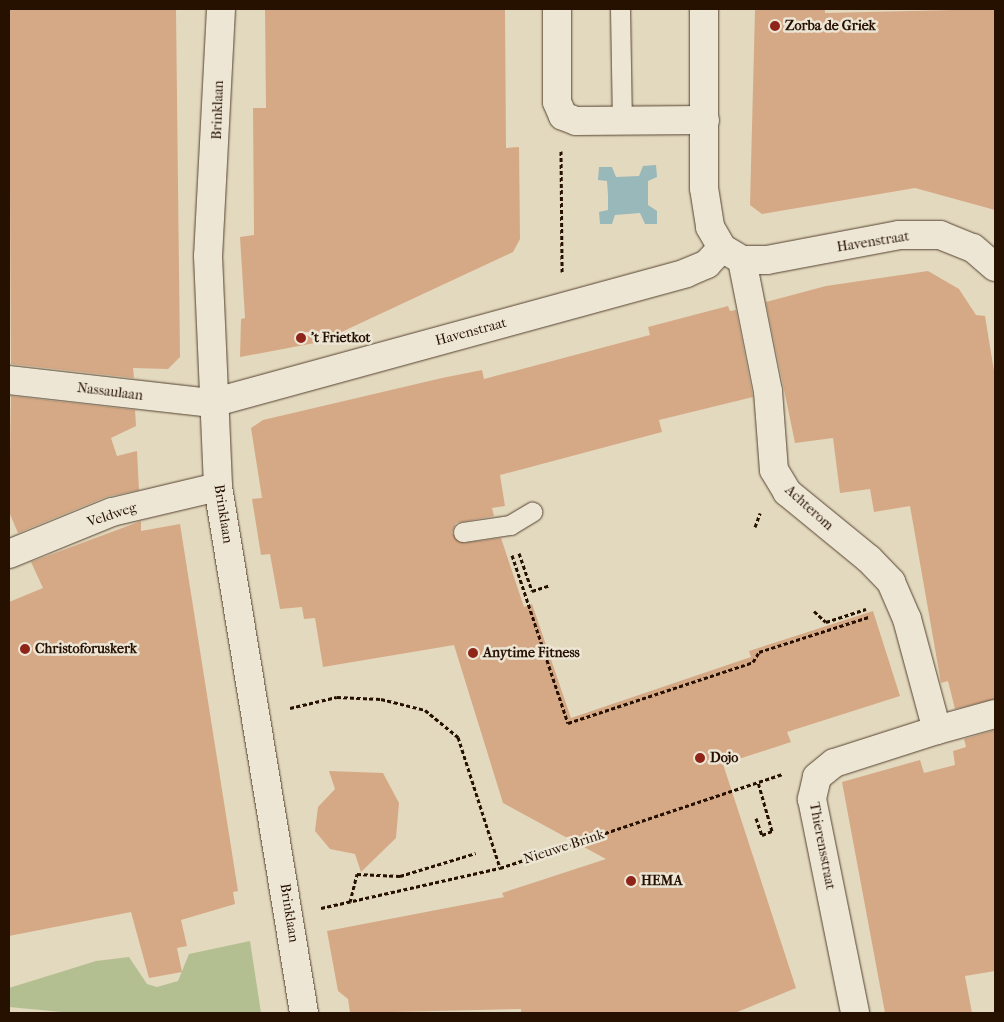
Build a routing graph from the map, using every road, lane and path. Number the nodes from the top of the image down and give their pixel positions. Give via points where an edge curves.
1 (221, 9) edge
2 (557, 9) edge
3 (620, 9) edge
4 (704, 9) edge
5 (563, 116) junction
6 (705, 120) junction
7 (622, 122) junction
8 (732, 254) junction
9 (995, 267) edge
10 (563, 306) junction
11 (9, 380) edge
12 (212, 403) junction
13 (218, 487) junction
14 (532, 512) dead end
15 (463, 532) dead end
16 (9, 554) edge
17 (520, 555) dead end
18 (512, 557) dead end
19 (550, 585) dead end
20 (872, 607) dead end
21 (814, 611) dead end
22 (875, 615) dead end
23 (313, 702) dead end
24 (995, 714) edge
25 (937, 730) junction
26 (834, 763) junction
27 (758, 782) junction
28 (756, 818) dead end
29 (476, 853) dead end
30 (500, 868) junction
31 (350, 902) junction
32 (289, 916) junction
33 (304, 1013) edge
34 (855, 1013) edge

1 - 12 street, Brinklaan via 208,256
2 - 5 street via 557,102
3 - 7 lane
4 - 6 street, Achterom
5 - 7 street via 576,121
5 - 10 path
6 - 7 street
6 - 8 street, Achterom via 704,188 710,227
8 - 9 street, Havenstraat via 767,260 899,235 940,235 973,248
8 - 10 street, Havenstraat via 686,273
8 - 25 street, Achterom via 768,391 774,470 787,492 869,559 891,582 907,619
10 - 12 street, Havenstraat
11 - 12 street, Nassaulaan
12 - 13 street, Brinklaan
13 - 16 street, Veldweg via 112,512
13 - 32 street, Brinklaan
14 - 15 lane via 510,525
17 - 19 path via 532,591
18 - 22 path via 568,723 753,662 759,652
20 - 21 path via 826,622
23 - 30 path via 337,697 381,699 425,710 458,737
24 - 25 street
25 - 26 street, Thierensstraat
26 - 27 path, Nieuwe Brink
26 - 34 street, Thierensstraat via 818,778 812,799
27 - 28 path via 772,831 762,834
27 - 30 path, Nieuwe Brink
29 - 31 path via 400,876 357,874
30 - 31 path, Nieuwe Brink
31 - 32 path, Nieuwe Brink
32 - 33 street, Brinklaan

